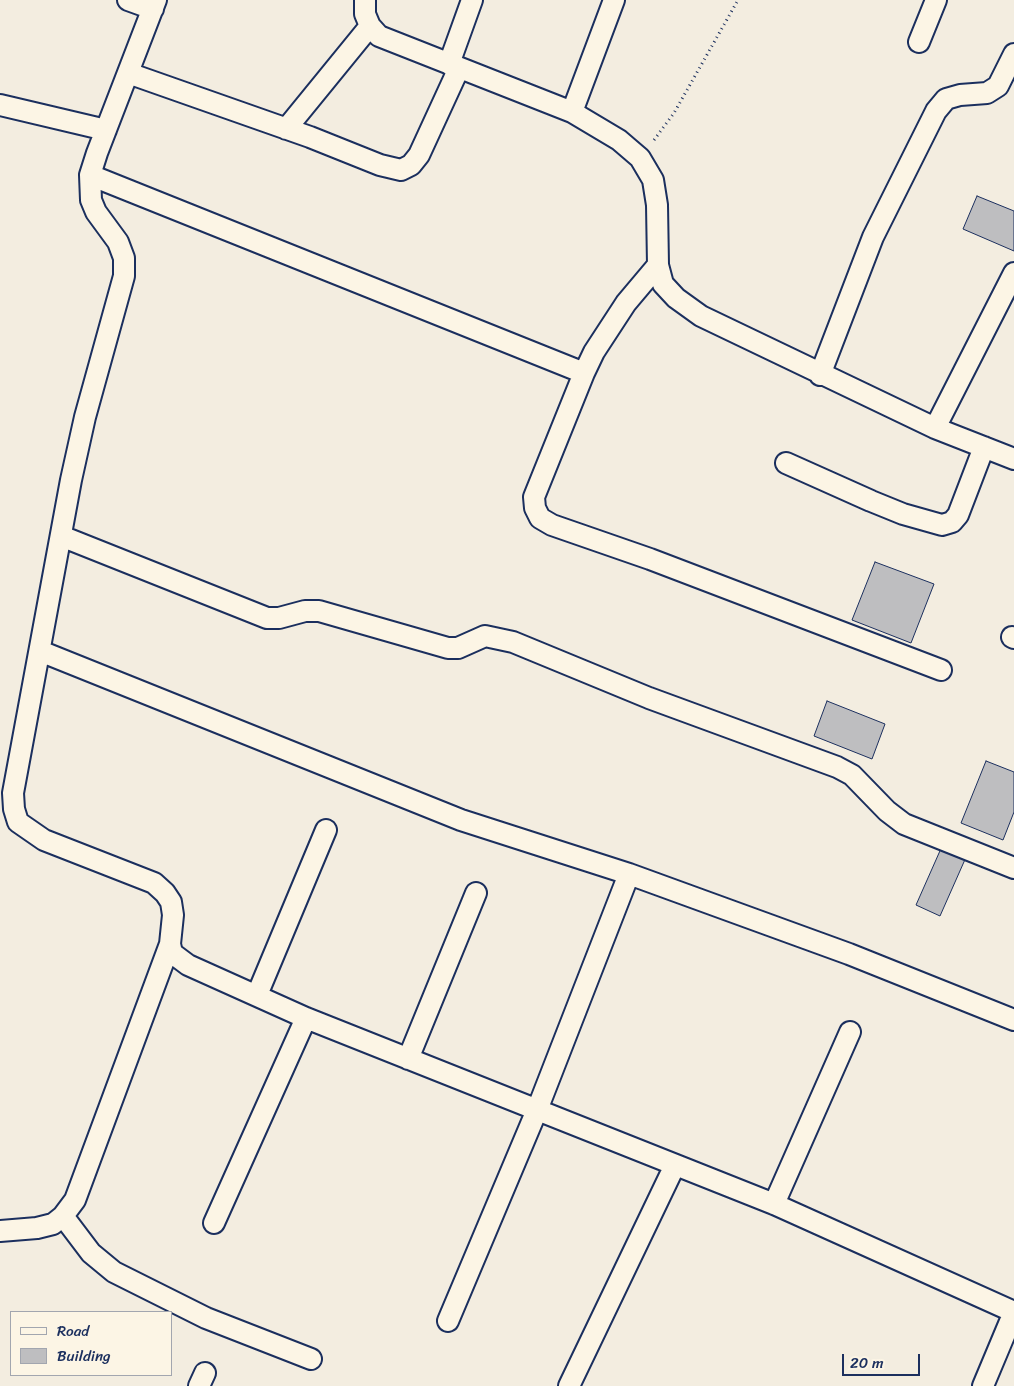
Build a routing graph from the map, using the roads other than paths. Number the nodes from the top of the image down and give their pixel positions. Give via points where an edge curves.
1 (128, 0) edge
2 (365, 0) edge
3 (472, 0) edge
4 (614, 0) edge
5 (936, 0) edge
6 (155, 4) edge
7 (370, 26) junction
8 (919, 42) dead end
9 (1014, 54) edge
10 (454, 66) junction
11 (128, 73) junction
12 (0, 105) edge
13 (572, 112) junction
14 (286, 129) junction
15 (106, 130) junction
16 (90, 175) junction
17 (658, 264) junction
18 (1014, 273) edge
19 (584, 373) junction
20 (820, 375) junction
21 (934, 428) junction
22 (984, 447) junction
23 (1014, 459) edge
24 (786, 463) dead end
25 (61, 536) junction
26 (40, 651) junction
27 (941, 670) dead end
28 (9, 824) edge
29 (326, 830) dead end
30 (1014, 868) edge
31 (629, 874) junction
32 (476, 893) dead end
33 (170, 944) junction
34 (257, 995) junction
35 (306, 1018) junction
36 (1014, 1020) edge
37 (850, 1032) dead end
38 (408, 1059) junction
39 (537, 1110) junction
40 (675, 1165) junction
41 (774, 1204) junction
42 (63, 1216) junction
43 (214, 1223) dead end
44 (0, 1231) edge
45 (1014, 1312) edge
46 (448, 1321) dead end
47 (311, 1359) dead end
48 (569, 1386) edge
49 (983, 1386) edge

1 - 6 street
2 - 7 street via 365,14
3 - 10 street
4 - 13 street
5 - 8 street
6 - 11 street
7 - 10 street via 379,36
7 - 14 street
9 - 20 street via 998,86 987,93 946,99 936,111 873,237
10 - 13 street
10 - 14 street via 419,155 411,165 401,170
11 - 14 street
11 - 15 street
12 - 15 street
13 - 17 street via 619,140 640,158 653,180 657,204
15 - 16 street
16 - 19 street
16 - 25 street via 91,200 118,242 124,258 124,276 85,417
17 - 19 street via 626,302
17 - 20 street via 663,284 701,316
18 - 21 street
19 - 27 street via 534,498 534,508 540,518
20 - 21 street
21 - 22 street
22 - 23 street
22 - 24 street via 958,514 952,522 942,525 879,504
25 - 26 street
25 - 30 street via 267,618 319,611 448,648 458,648 485,636 513,642 649,698 837,767 852,775 904,824
26 - 28 street
26 - 31 street via 461,820
28 - 33 street via 154,884 171,902
29 - 34 street
31 - 36 street via 850,954
31 - 39 street
32 - 38 street
33 - 34 street via 172,953 183,962
33 - 42 street via 75,1200
34 - 35 street
35 - 38 street
35 - 43 street
37 - 41 street
38 - 39 street
39 - 40 street
39 - 46 street
40 - 41 street
40 - 48 street
41 - 45 street
42 - 44 street via 52,1224 37,1228
42 - 47 street via 91,1253 114,1272 206,1318
45 - 49 street

